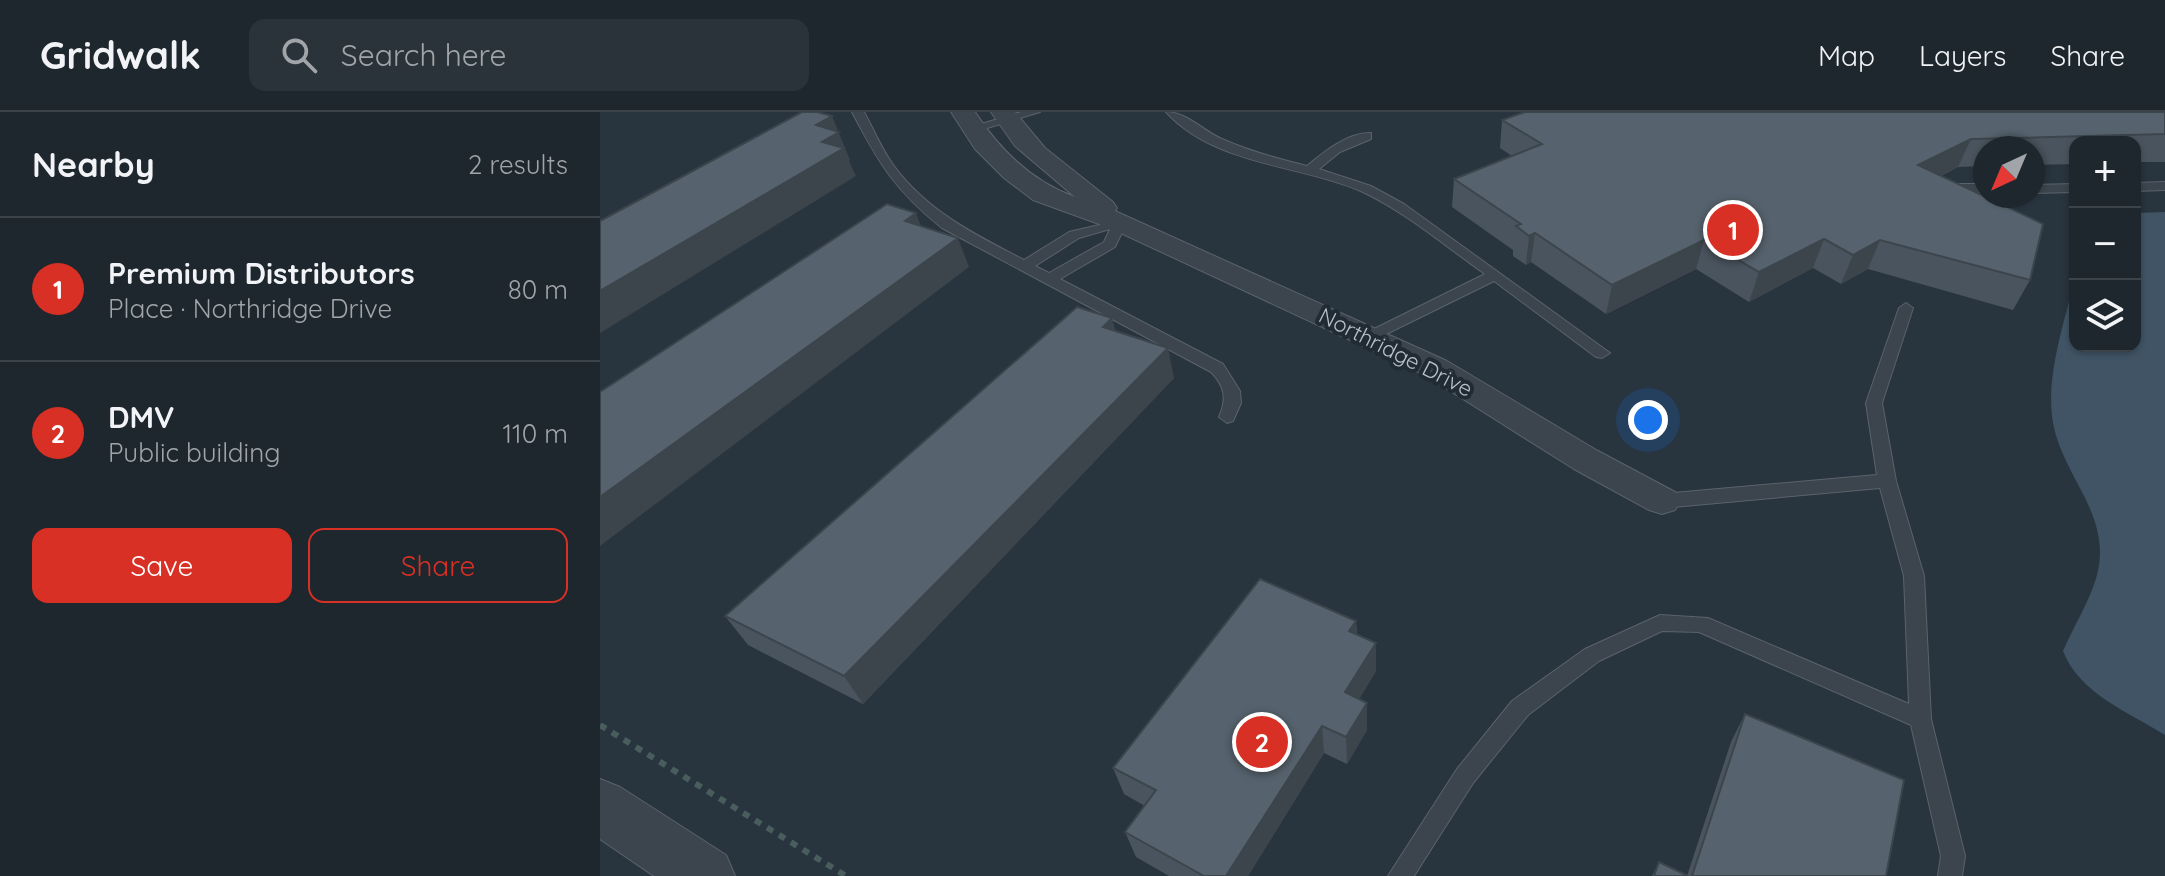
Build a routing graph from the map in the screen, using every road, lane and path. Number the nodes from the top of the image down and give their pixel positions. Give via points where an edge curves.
1 (858, 112) edge
2 (1034, 112) edge
3 (1172, 112) edge
4 (1005, 116) edge
5 (969, 120) edge
6 (1367, 136) dead end
7 (1309, 171) junction
8 (2165, 186) edge
9 (2141, 187) edge
10 (1947, 188) edge
11 (1973, 188) edge
12 (2069, 188) edge
13 (2045, 189) edge
14 (1120, 222) junction
15 (1025, 266) junction
16 (1495, 275) junction
17 (1051, 278) junction
18 (1906, 308) dead end
19 (1371, 336) junction
20 (1602, 353) dead end
21 (1227, 417) dead end
22 (1887, 481) junction
23 (1662, 501) joint
24 (1920, 719) junction
25 (600, 725) edge
26 (600, 806) edge
27 (705, 876) edge
28 (846, 876) edge
29 (1400, 876) edge
30 (1950, 876) edge

1 - 15 lane via 888,167 916,200 960,233
2 - 4 lane
3 - 7 lane via 1234,147
4 - 5 lane
4 - 14 street, Northridge Drive via 1036,156
5 - 14 street, Northridge Drive via 984,144 1042,194
6 - 7 lane via 1336,149
7 - 16 lane via 1387,199
8 - 9 lane
10 - 11 lane
12 - 13 lane
14 - 15 lane via 1074,235
14 - 17 lane via 1110,244
14 - 19 street, Northridge Drive
15 - 17 lane
16 - 19 lane
16 - 20 lane
17 - 21 lane via 1217,368 1233,387
18 - 22 lane via 1874,403
19 - 23 street, Northridge Drive via 1436,368
22 - 23 lane
22 - 24 lane via 1914,576
24 - 29 lane via 1701,624 1660,623 1592,655 1520,708 1465,776
24 - 30 lane via 1953,856
25 - 28 path
26 - 27 street

